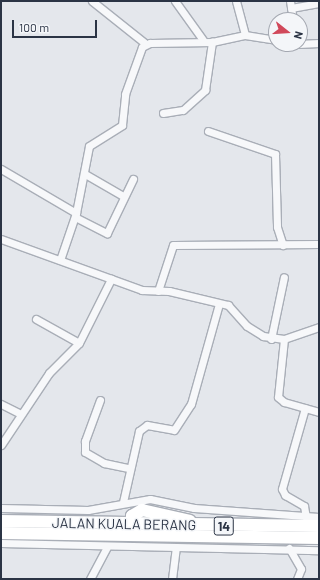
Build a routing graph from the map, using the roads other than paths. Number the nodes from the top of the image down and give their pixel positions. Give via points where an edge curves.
1 (92, 1) edge
2 (175, 1) edge
3 (236, 1) edge
4 (319, 3) edge
5 (290, 4) edge
6 (245, 35) junction
7 (268, 39) edge
8 (203, 40) junction
9 (212, 42) junction
10 (319, 43) edge
11 (146, 44) junction
12 (308, 44) edge
13 (163, 113) dead end
14 (208, 131) dead end
15 (1, 168) edge
16 (85, 174) junction
17 (133, 179) dead end
18 (123, 196) junction
19 (76, 215) junction
20 (1, 239) edge
21 (319, 244) edge
22 (283, 245) junction
23 (60, 260) junction
24 (284, 277) dead end
25 (111, 279) junction
26 (158, 291) junction
27 (219, 304) junction
28 (36, 319) dead end
29 (319, 327) edge
30 (271, 339) junction
31 (284, 339) junction
32 (79, 343) junction
33 (100, 400) dead end
34 (1, 404) edge
35 (305, 408) junction
36 (319, 412) edge
37 (21, 414) junction
38 (1, 445) edge
39 (128, 468) junction
40 (123, 502) junction
41 (155, 505) junction
42 (1, 508) edge
43 (306, 517) junction
44 (319, 517) edge
45 (1, 521) edge
46 (129, 524) junction
47 (206, 526) junction
48 (319, 526) edge
49 (1, 533) edge
50 (146, 536) junction
51 (319, 538) edge
52 (56, 540) junction
53 (1, 543) edge
54 (107, 546) junction
55 (176, 547) junction
56 (289, 548) junction
57 (319, 550) edge
58 (90, 579) edge
59 (172, 579) edge
60 (297, 579) edge

1 - 11 street
2 - 8 street
3 - 6 street
4 - 5 street
6 - 7 street
6 - 9 street
8 - 9 street
8 - 11 street
9 - 13 street via 206,90 183,110
10 - 12 street
11 - 16 street via 139,50 132,69 122,125 91,143
14 - 22 street via 275,154 277,226
15 - 19 street
16 - 18 street
16 - 19 street
17 - 18 street
18 - 19 street via 107,233
19 - 23 street
20 - 23 street
21 - 22 street
22 - 26 street via 173,245
23 - 25 street
24 - 30 street
25 - 26 street
25 - 32 street
26 - 27 street
27 - 30 street via 231,307 254,332
27 - 39 street via 198,384 187,410 174,430 142,426
28 - 32 street
29 - 31 street
30 - 31 street
31 - 35 street via 278,397
32 - 37 street via 49,373
33 - 39 street via 85,441 85,452 104,463
34 - 37 street
35 - 36 street
35 - 43 street via 282,489 285,495 304,506
37 - 38 street
39 - 40 street
40 - 41 street
40 - 42 street via 88,510
41 - 43 street
41 - 46 highway via 135,512
41 - 47 highway
43 - 44 street
45 - 46 highway, JALAN KUALA BERANG / 14
46 - 47 highway, JALAN KUALA BERANG / 14
46 - 50 highway via 134,533
47 - 48 highway, JALAN KUALA BERANG / 14
49 - 52 highway, JALAN KUALA BERANG / 14
50 - 51 highway, JALAN KUALA BERANG / 14
50 - 52 highway, JALAN KUALA BERANG / 14
52 - 53 street
52 - 54 street
54 - 55 street
54 - 58 street
55 - 56 street
55 - 59 street
56 - 57 street
56 - 60 street via 301,569

